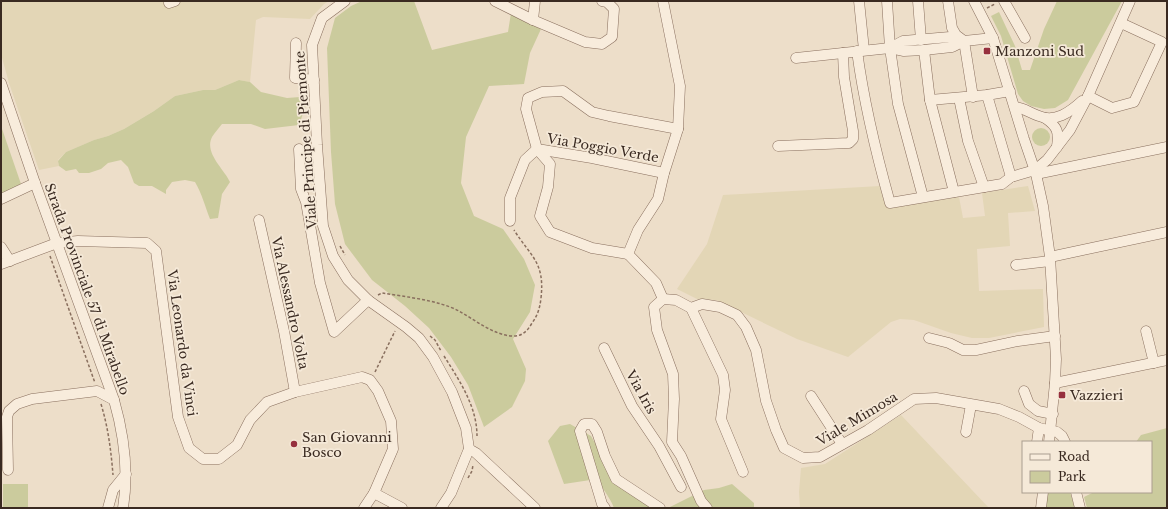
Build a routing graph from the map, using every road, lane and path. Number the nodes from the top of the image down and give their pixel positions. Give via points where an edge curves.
1 (345, 1) edge
2 (495, 1) edge
3 (535, 1) edge
4 (602, 1) edge
5 (662, 1) edge
6 (859, 1) edge
7 (887, 1) edge
8 (918, 1) edge
9 (948, 1) edge
10 (974, 1) edge
11 (1130, 1) edge
12 (1000, 2) edge
13 (980, 11) junction
14 (533, 20) junction
15 (1121, 22) junction
16 (993, 38) junction
17 (1025, 38) dead end
18 (964, 41) junction
19 (296, 43) dead end
20 (922, 45) junction
21 (890, 48) junction
22 (861, 51) junction
23 (843, 53) junction
24 (796, 58) dead end
25 (314, 80) junction
26 (1, 83) edge
27 (1010, 91) junction
28 (988, 95) junction
29 (1088, 96) junction
30 (973, 97) junction
31 (959, 98) junction
32 (930, 100) junction
33 (1015, 107) junction
34 (1045, 118) junction
35 (678, 129) junction
36 (778, 146) dead end
37 (1056, 147) junction
38 (1167, 147) edge
39 (299, 149) dead end
40 (537, 149) junction
41 (664, 172) junction
42 (1035, 172) junction
43 (1011, 177) junction
44 (35, 183) junction
45 (984, 187) junction
46 (954, 192) junction
47 (923, 197) junction
48 (1, 199) edge
49 (259, 220) dead end
50 (510, 221) joint
51 (1167, 232) edge
52 (57, 243) junction
53 (340, 245) dead end
54 (1, 247) edge
55 (47, 247) junction
56 (628, 254) junction
57 (346, 259) dead end
58 (1050, 259) junction
59 (5, 263) edge
60 (1016, 265) dead end
61 (372, 298) junction
62 (663, 299) junction
63 (691, 308) junction
64 (399, 322) junction
65 (1146, 330) dead end
66 (430, 336) dead end
67 (1055, 336) junction
68 (929, 338) dead end
69 (604, 348) dead end
70 (1167, 360) edge
71 (1154, 363) junction
72 (370, 380) junction
73 (1055, 383) junction
74 (98, 391) junction
75 (1024, 391) dead end
76 (295, 392) junction
77 (811, 396) dead end
78 (114, 400) junction
79 (971, 405) junction
80 (1052, 414) junction
81 (1039, 428) junction
82 (1051, 429) junction
83 (966, 432) dead end
84 (1037, 441) edge
85 (1049, 441) edge
86 (1064, 441) edge
87 (672, 442) junction
88 (842, 444) junction
89 (659, 446) junction
90 (473, 451) junction
91 (8, 470) dead end
92 (743, 472) dead end
93 (126, 474) junction
94 (113, 479) dead end
95 (465, 484) dead end
96 (680, 487) dead end
97 (374, 493) junction
98 (1043, 493) edge
99 (1076, 493) edge
100 (108, 508) edge
101 (123, 508) edge
102 (364, 508) edge
103 (402, 508) edge
104 (441, 508) edge
105 (535, 508) edge
106 (605, 508) edge
107 (660, 508) edge
108 (707, 508) edge
109 (1041, 508) edge
110 (1080, 508) edge

1 - 25 street, Viale Principe di Piemonte via 322,18 312,45
2 - 14 street
3 - 14 street
4 - 14 street via 614,9 612,36 602,44 585,42
5 - 35 street, Via Poggio Verde via 680,86
6 - 22 street
7 - 21 street
8 - 20 street
9 - 18 street via 952,28
10 - 13 street
11 - 15 street
12 - 13 path
12 - 17 street
13 - 16 street
15 - 29 street
15 - 29 street via 1162,42 1134,102 1112,108
16 - 18 street
16 - 27 street
18 - 20 street via 950,37
18 - 30 street
19 - 25 street via 295,78
20 - 21 street via 904,41
20 - 32 street
21 - 22 street
21 - 47 street via 898,104
22 - 23 street
22 - 47 street via 862,87 866,108 890,203
23 - 24 street
23 - 36 street via 844,77 854,139 849,143
25 - 61 street, Viale Principe di Piemonte via 325,236 333,256 348,280
26 - 44 street, Strada Provinciale 57 di Mirabello
27 - 28 street
27 - 33 street
28 - 30 street
28 - 43 street
29 - 34 street via 1066,114
29 - 37 street via 1070,130
30 - 31 street
31 - 32 street
31 - 45 street via 968,141
32 - 46 street
33 - 34 street
33 - 42 street
34 - 37 street via 1056,128
35 - 40 street, Via Poggio Verde via 592,112 563,91 542,92 528,98 526,109
35 - 41 street, Via Poggio Verde
37 - 42 street
38 - 42 street
39 - 61 street via 301,189 306,202 320,283 334,332
40 - 41 street, Via Poggio Verde
40 - 50 street, Via Poggio Verde via 525,160 510,198
40 - 56 street, Via Poggio Verde via 550,164 548,187 540,216 550,232 592,248
41 - 56 street, Via Poggio Verde via 658,199 638,230
42 - 43 street
42 - 58 street via 1044,212
43 - 45 street via 1002,184
44 - 48 street
44 - 52 street, Strada Provinciale 57 di Mirabello
45 - 46 street
46 - 47 street
49 - 76 street, Via Alessandro Volta
50 - 61 path via 536,262 542,280 540,306 534,321 523,334 509,336 499,333 441,304 382,293
51 - 58 street
52 - 55 street, Via Leonardo da Vinci
52 - 76 street, Via Leonardo da Vinci via 78,240 147,243 156,251 178,417 188,448 203,459 219,459 237,445 250,420 267,402
52 - 78 street, Strada Provinciale 57 di Mirabello
53 - 57 path
54 - 59 street
55 - 59 street, Via Leonardo da Vinci
55 - 74 path
56 - 62 street via 656,283
58 - 60 street
58 - 67 street
61 - 64 street, Viale Principe di Piemonte
62 - 63 street via 676,300
62 - 87 street via 654,307 657,330 673,374
63 - 88 street, Viale Mimosa via 702,304 720,307 737,315 746,327 756,350 766,401 784,448 803,458 820,457
63 - 92 street via 722,375 725,390 721,419
64 - 72 path
64 - 90 street, Viale Principe di Piemonte via 424,344 446,380
65 - 71 street
66 - 90 path via 452,368 476,416 477,428
67 - 68 street via 976,350 963,350
67 - 73 street
69 - 89 street, Via Iris via 632,406
70 - 71 street
71 - 73 street
72 - 76 street, Via Leonardo da Vinci via 362,377
72 - 97 street via 378,391 391,421 394,449
73 - 80 street
74 - 78 street
74 - 91 street via 32,399 17,404 9,411
74 - 94 path via 106,418
75 - 80 street via 1029,404 1038,411
77 - 88 street
78 - 93 street, Strada Provinciale 57 di Mirabello via 122,434
79 - 81 street, Viale Mimosa via 1005,411
79 - 83 street
79 - 88 street, Viale Mimosa via 936,398 914,399
80 - 82 street
81 - 82 street, Viale Mimosa
81 - 84 street
82 - 85 street
82 - 86 street via 1062,436
87 - 89 street
87 - 108 street via 681,456 700,501
89 - 96 street, Via Iris
90 - 95 path via 472,471
90 - 104 street
90 - 105 street
93 - 100 street via 112,490
93 - 101 street, Strada Provinciale 57 di Mirabello
97 - 102 street
97 - 103 street
98 - 109 street
99 - 110 street
106 - 107 street via 580,431 584,424 592,424 597,432 616,479

